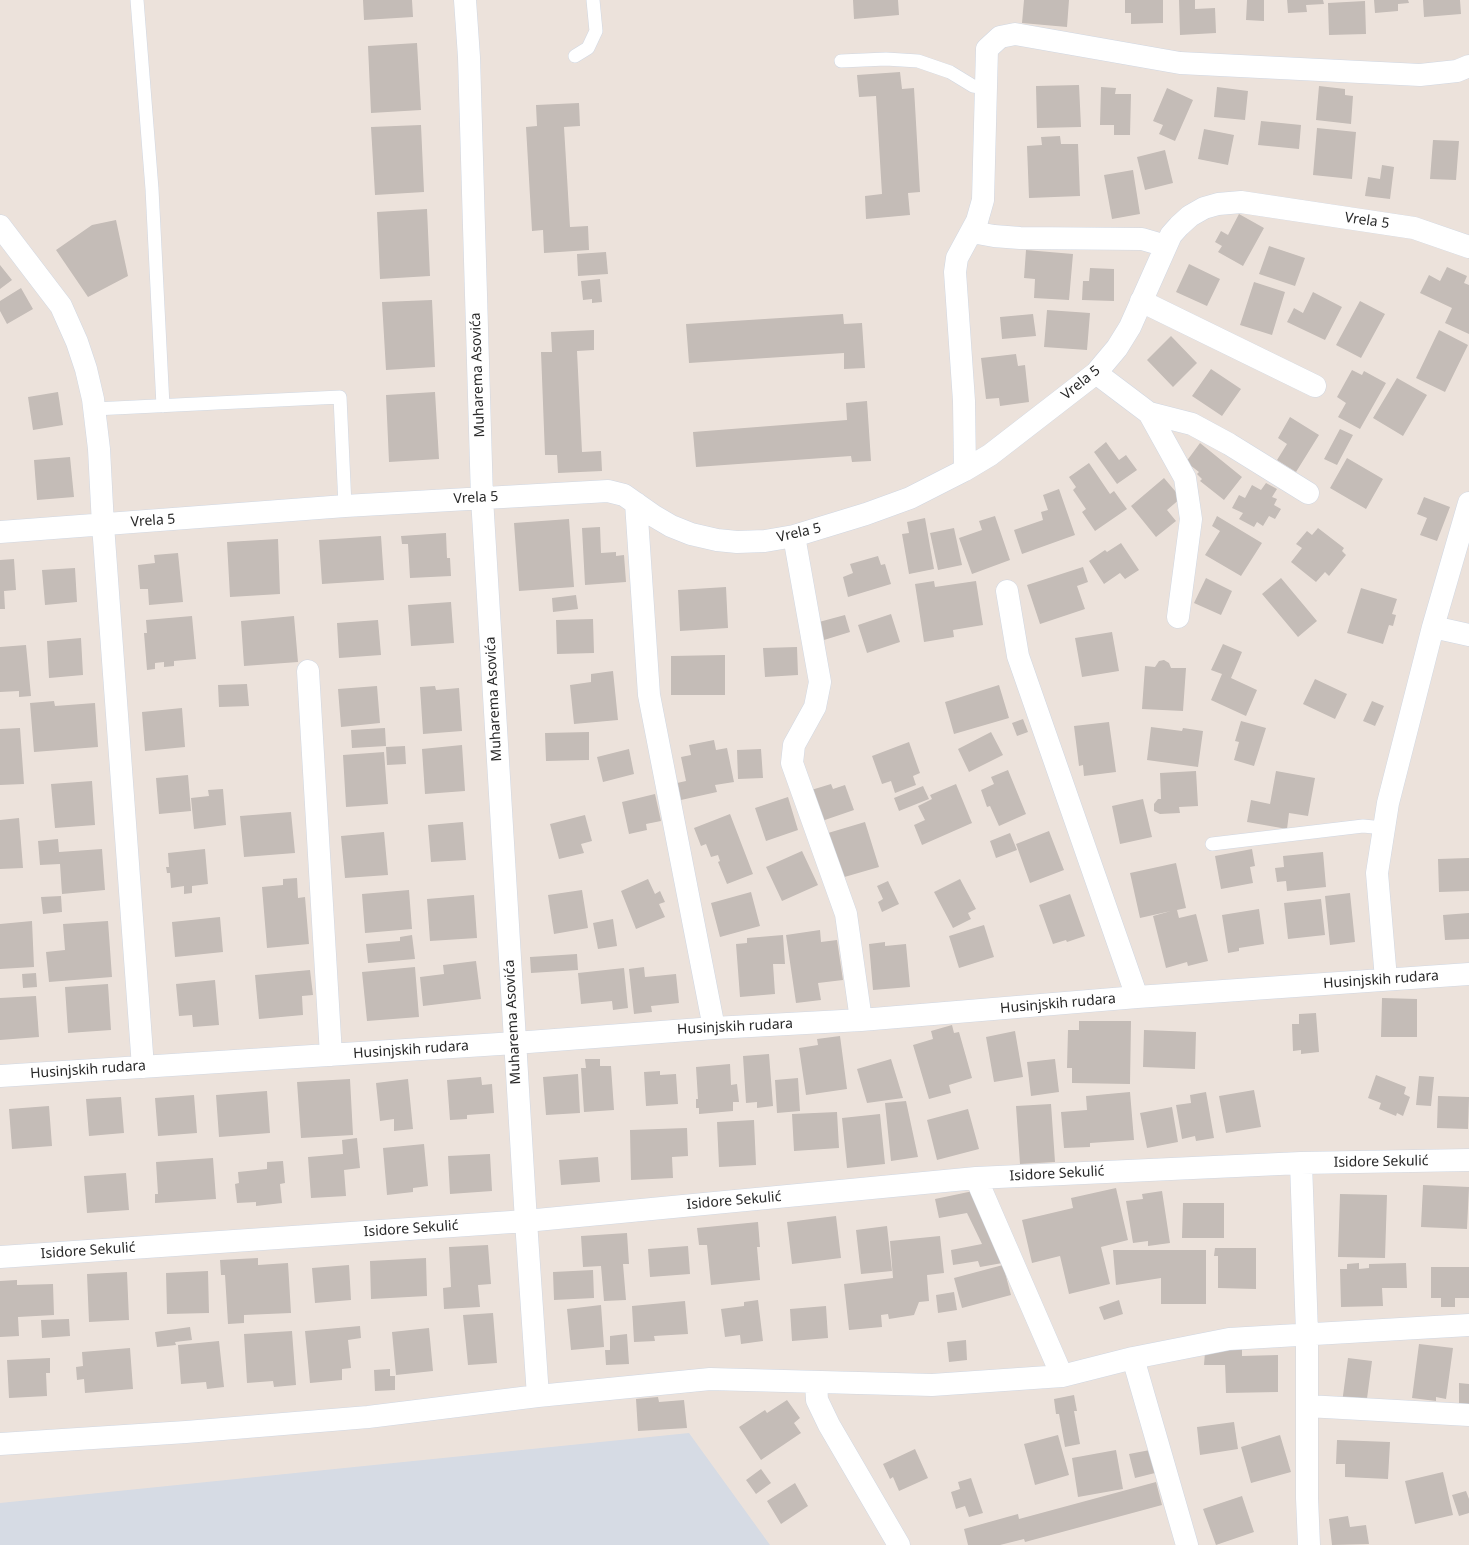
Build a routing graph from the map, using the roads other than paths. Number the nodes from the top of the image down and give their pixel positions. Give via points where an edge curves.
1 (137, 0) edge
2 (465, 0) edge
3 (594, 0) edge
4 (575, 56) dead end
5 (841, 61) dead end
6 (1469, 66) edge
7 (986, 88) junction
8 (0, 226) edge
9 (972, 232) junction
10 (1166, 246) junction
11 (1469, 247) edge
12 (1141, 301) junction
13 (1096, 372) junction
14 (1315, 386) dead end
15 (163, 406) junction
16 (94, 409) junction
17 (1149, 413) junction
18 (965, 470) junction
19 (1308, 493) dead end
20 (482, 498) junction
21 (636, 503) junction
22 (1469, 503) edge
23 (345, 506) junction
24 (103, 525) junction
25 (0, 532) edge
26 (794, 536) junction
27 (1007, 591) dead end
28 (1178, 617) dead end
29 (1433, 627) junction
30 (1469, 635) edge
31 (308, 671) dead end
32 (1384, 828) junction
33 (1212, 844) dead end
34 (1469, 974) edge
35 (1386, 979) junction
36 (1137, 998) junction
37 (861, 1020) junction
38 (714, 1028) junction
39 (515, 1043) junction
40 (330, 1055) junction
41 (143, 1067) junction
42 (0, 1076) edge
43 (1469, 1160) edge
44 (1300, 1163) junction
45 (976, 1178) junction
46 (526, 1221) junction
47 (0, 1257) edge
48 (1469, 1325) edge
49 (1307, 1333) junction
50 (1133, 1358) junction
51 (1062, 1376) junction
52 (816, 1383) junction
53 (538, 1396) junction
54 (1307, 1406) junction
55 (1469, 1415) edge
56 (0, 1444) edge
57 (900, 1545) edge
58 (1187, 1545) edge
59 (1309, 1545) edge

1 - 15 lane via 152,189
2 - 20 street, Muharema Asovića
3 - 4 lane via 596,31 588,48
5 - 7 lane via 918,61 950,72 973,86
6 - 7 street via 1457,71 1420,75 1180,63 1015,34 1000,37 987,49
7 - 9 street via 983,200
8 - 16 street via 62,306 78,342
9 - 10 street via 1020,238 1142,239
9 - 18 street via 957,258 955,272 964,401
10 - 11 street, Vrela 5 via 1178,226 1190,216 1218,204 1242,202 1414,228
10 - 12 street, Vrela 5
12 - 13 street, Vrela 5 via 1130,327 1117,348
12 - 14 street
13 - 17 street
13 - 18 street, Vrela 5 via 990,455
15 - 16 lane
15 - 23 lane via 340,396
16 - 24 street
17 - 19 street via 1192,424
17 - 28 street via 1185,478 1191,518
18 - 26 street, Vrela 5 via 910,498
20 - 21 street, Vrela 5 via 608,491 624,494
20 - 23 street, Vrela 5
20 - 39 street, Muharema Asovića
21 - 26 street, Vrela 5 via 671,526 717,540 765,541
21 - 38 street via 649,695
22 - 29 street
23 - 24 street, Vrela 5
24 - 25 street, Vrela 5
24 - 41 street
26 - 37 street via 820,682 815,707 794,745 792,763 846,914
27 - 36 street via 1018,656
29 - 30 street
29 - 32 street
31 - 40 street
32 - 33 lane via 1364,826
32 - 35 street via 1377,873
34 - 35 street, Husinjskih rudara
35 - 36 street, Husinjskih rudara
36 - 37 street, Husinjskih rudara
37 - 38 street, Husinjskih rudara
38 - 39 street, Husinjskih rudara
39 - 40 street, Husinjskih rudara
39 - 46 street, Muharema Asovića
40 - 41 street, Husinjskih rudara
41 - 42 street, Husinjskih rudara
43 - 44 street, Isidore Sekulić
44 - 45 street, Isidore Sekulić
44 - 49 street
45 - 46 street, Isidore Sekulić
45 - 51 street
46 - 47 street, Isidore Sekulić
46 - 53 street, Muharema Asovića
48 - 49 street
49 - 50 street via 1229,1339
49 - 54 street
50 - 51 street
50 - 58 street
51 - 52 street via 932,1385
52 - 53 street via 710,1379
52 - 57 street via 817,1400 824,1416
53 - 56 street via 368,1417
54 - 55 street
54 - 59 street

